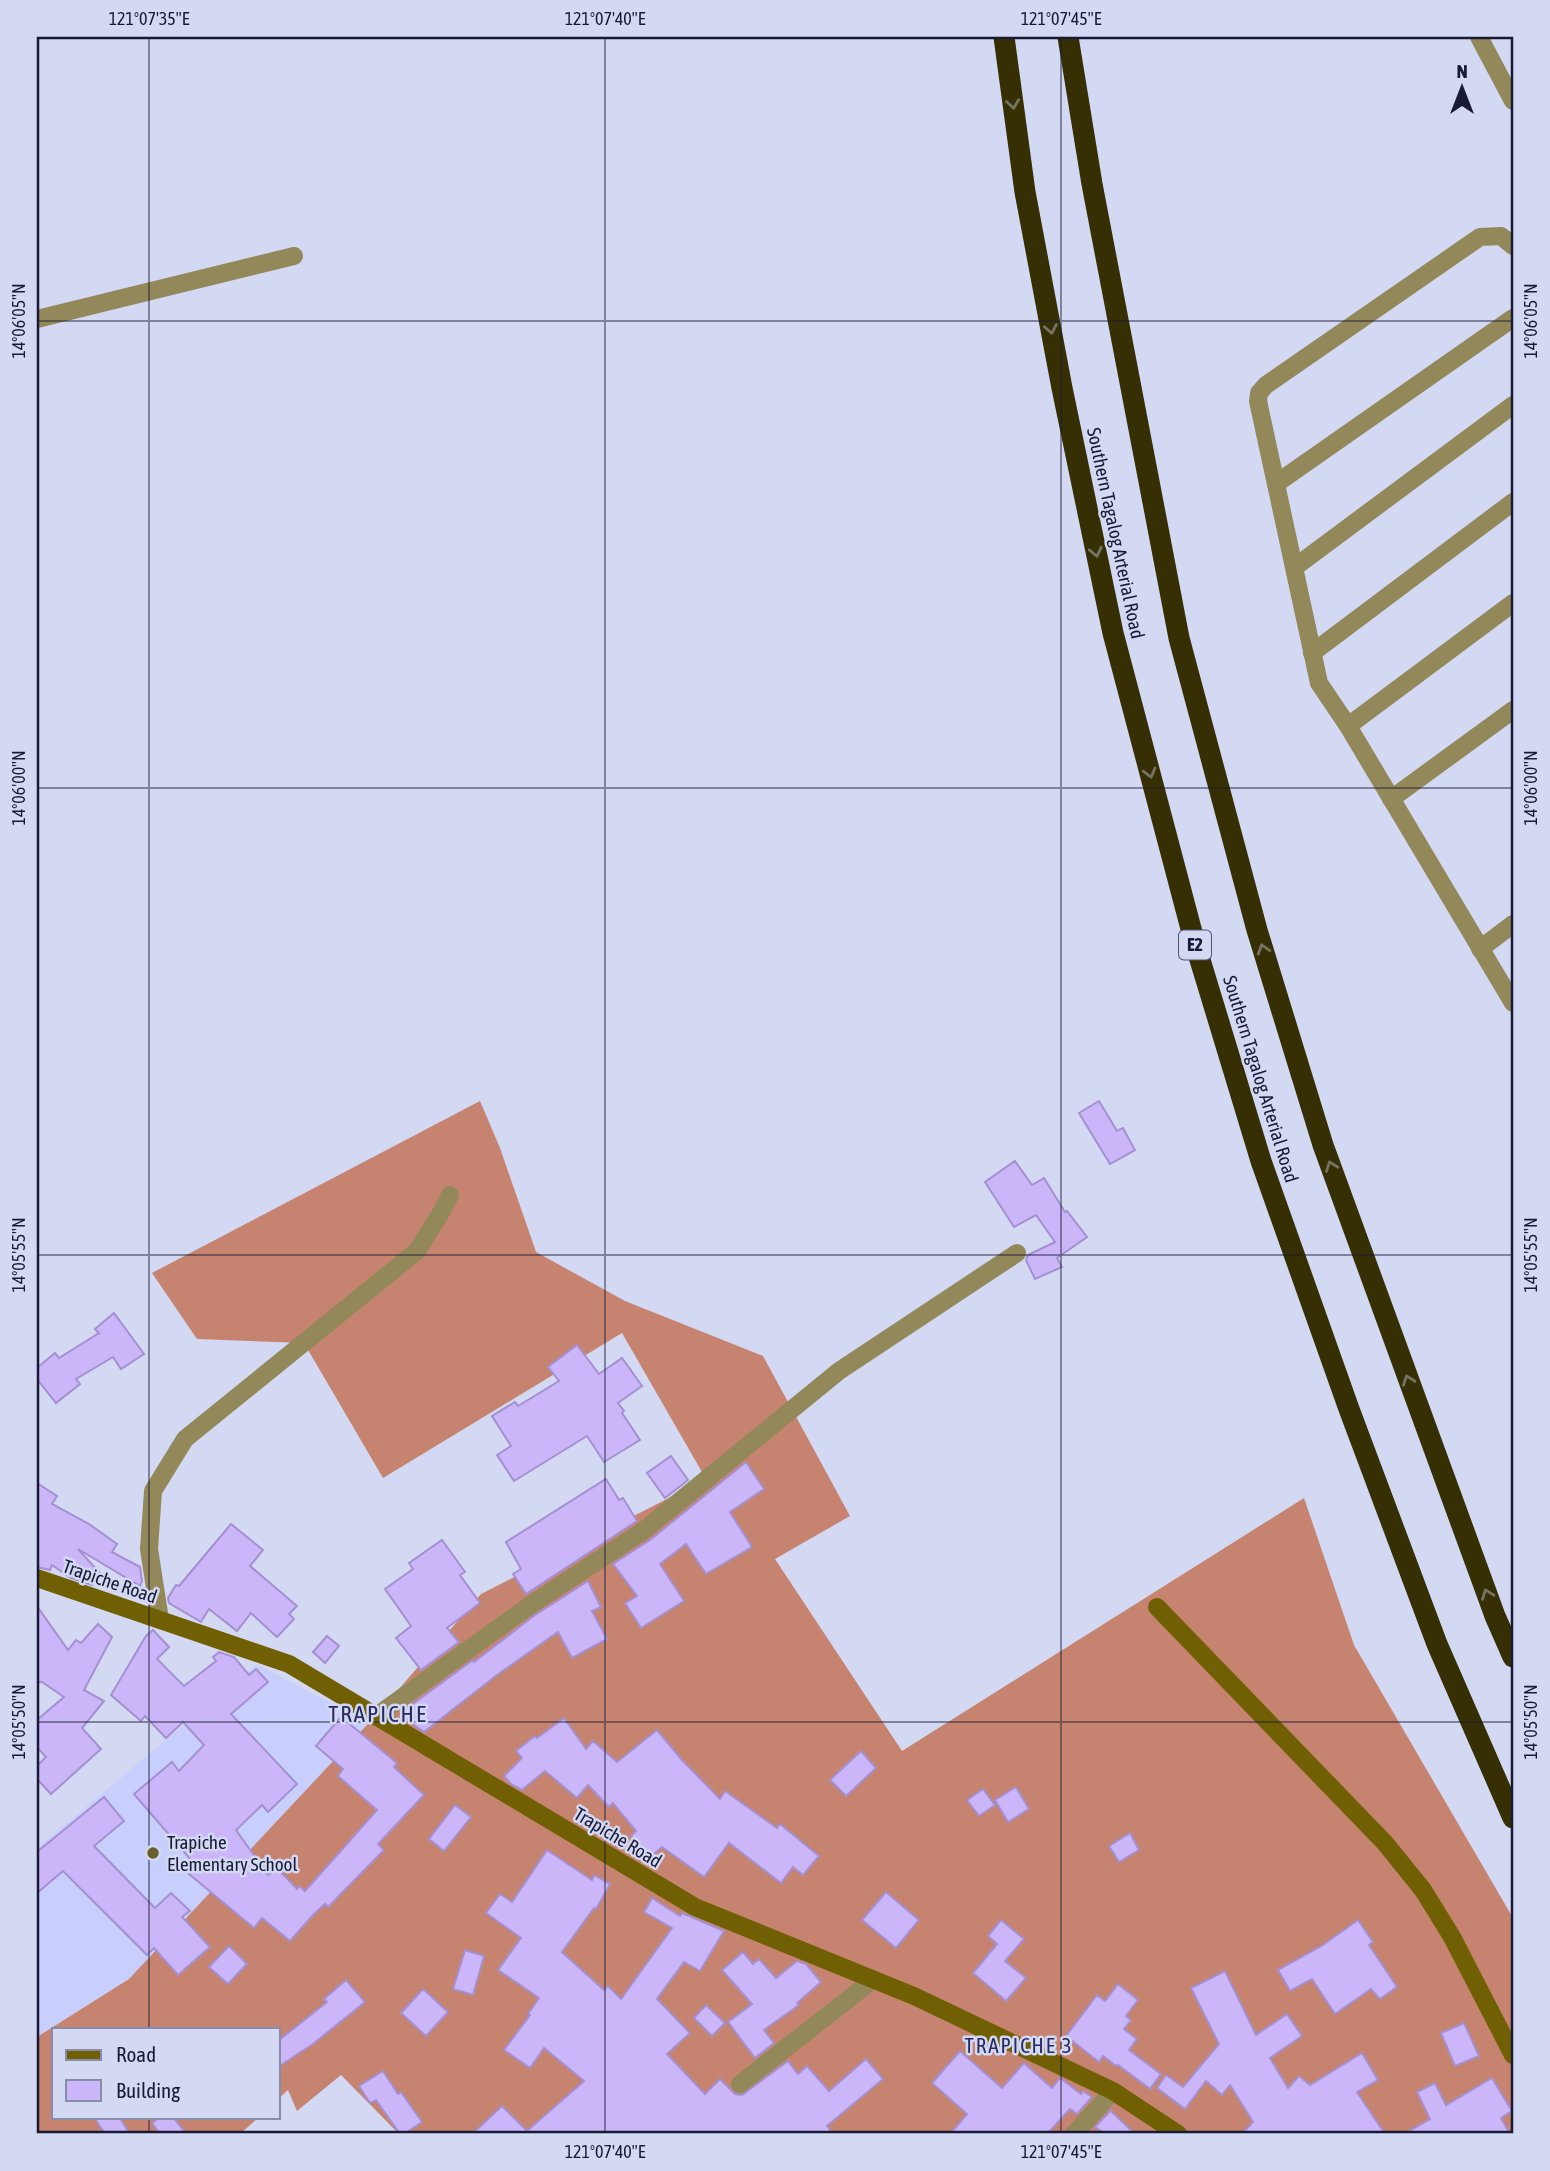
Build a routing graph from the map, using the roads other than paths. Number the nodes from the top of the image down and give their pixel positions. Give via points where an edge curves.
1 (1004, 37) edge
2 (1068, 37) edge
3 (1479, 37) edge
4 (1513, 101) edge
5 (1513, 246) edge
6 (294, 256) dead end
7 (1513, 318) edge
8 (37, 319) edge
9 (1513, 405) edge
10 (1277, 483) junction
11 (1513, 502) edge
12 (1295, 567) junction
13 (1513, 603) edge
14 (1312, 653) junction
15 (1513, 710) edge
16 (1348, 726) junction
17 (1391, 799) junction
18 (1513, 924) edge
19 (1480, 949) junction
20 (1513, 1003) edge
21 (450, 1195) dead end
22 (1017, 1253) dead end
23 (37, 1578) edge
24 (1157, 1607) dead end
25 (160, 1620) junction
26 (1513, 1657) edge
27 (375, 1717) junction
28 (1513, 1818) edge
29 (874, 1979) junction
30 (1513, 2055) edge
31 (740, 2084) dead end
32 (1112, 2091) junction
33 (1074, 2134) edge
34 (1178, 2134) edge

1 -> 28 highway, Southern Tagalog Arterial Road / E2 via 1025,192 1062,388 1114,633 1194,940 1261,1161 1349,1409 1437,1644
26 -> 2 highway, Southern Tagalog Arterial Road via 1323,1144 1253,917 1179,638 1091,184
3 - 4 street
5 - 10 street via 1501,236 1480,237 1266,385 1259,393 1259,412
6 - 8 street
7 - 10 street
9 - 12 street
10 - 12 street
11 - 14 street
12 - 14 street
13 - 16 street
14 - 16 street via 1319,683
15 - 17 street
16 - 17 street
17 - 19 street
18 - 19 street
19 - 20 street
21 - 25 street via 417,1251 185,1439 153,1491 149,1549
22 - 27 street via 839,1371 643,1531
23 - 25 street, Trapiche Road
24 - 30 street via 1385,1843 1423,1890
25 - 27 street, Trapiche Road via 289,1664
27 - 29 street, Trapiche Road via 695,1907
29 - 31 street
29 - 32 street, Trapiche Road
32 - 33 street
32 - 34 street, Trapiche Road

